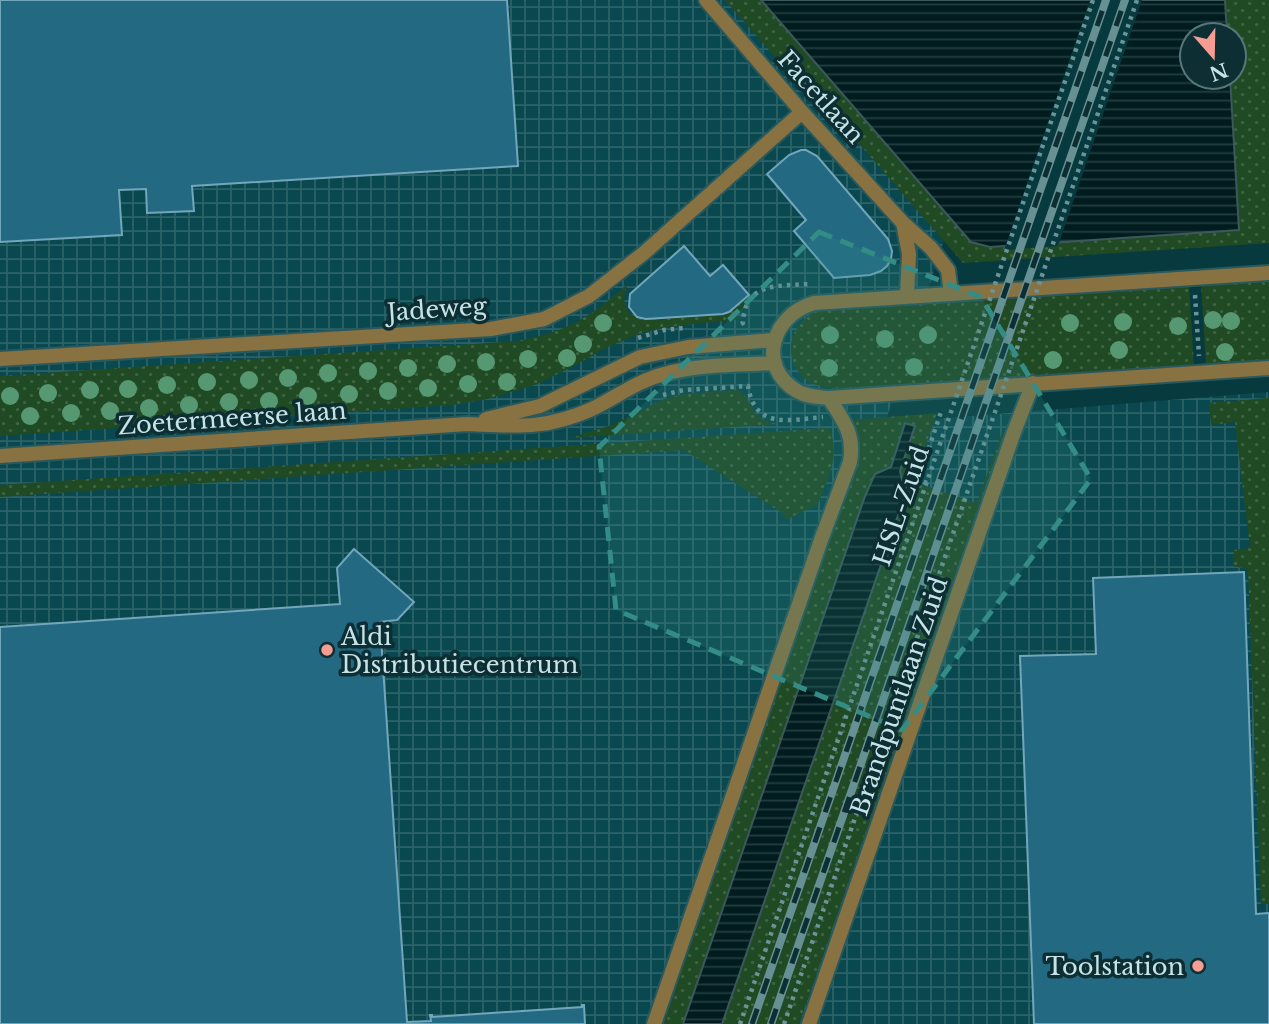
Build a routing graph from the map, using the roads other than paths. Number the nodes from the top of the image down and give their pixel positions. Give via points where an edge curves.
1 (706, 0) edge
2 (802, 112) junction
3 (903, 223) junction
4 (1269, 273) edge
5 (951, 293) junction
6 (907, 296) junction
7 (775, 340) junction
8 (0, 359) edge
9 (775, 363) junction
10 (1269, 368) edge
11 (1033, 383) junction
12 (829, 398) junction
13 (467, 424) junction
14 (0, 456) edge
15 (654, 1024) edge
16 (809, 1024) edge

1 - 2 street, Facetlaan
2 - 3 street, Facetlaan
2 - 8 street, Jadeweg via 644,253 589,296 544,319 491,329
3 - 5 street, Facetlaan via 948,270
3 - 6 street via 909,254
4 - 5 street
5 - 6 street
6 - 7 street via 804,306 780,326
7 - 9 street
7 - 13 street, Zoetermeerse laan via 688,346 640,357 540,406
9 - 12 street via 795,390
9 - 13 street, Zoetermeerse laan via 665,373 594,408 545,425
10 - 11 street
11 - 12 street
11 - 16 street, Brandpuntlaan Zuid
12 - 15 street via 849,432 850,462
13 - 14 street, Zoetermeerse laan

